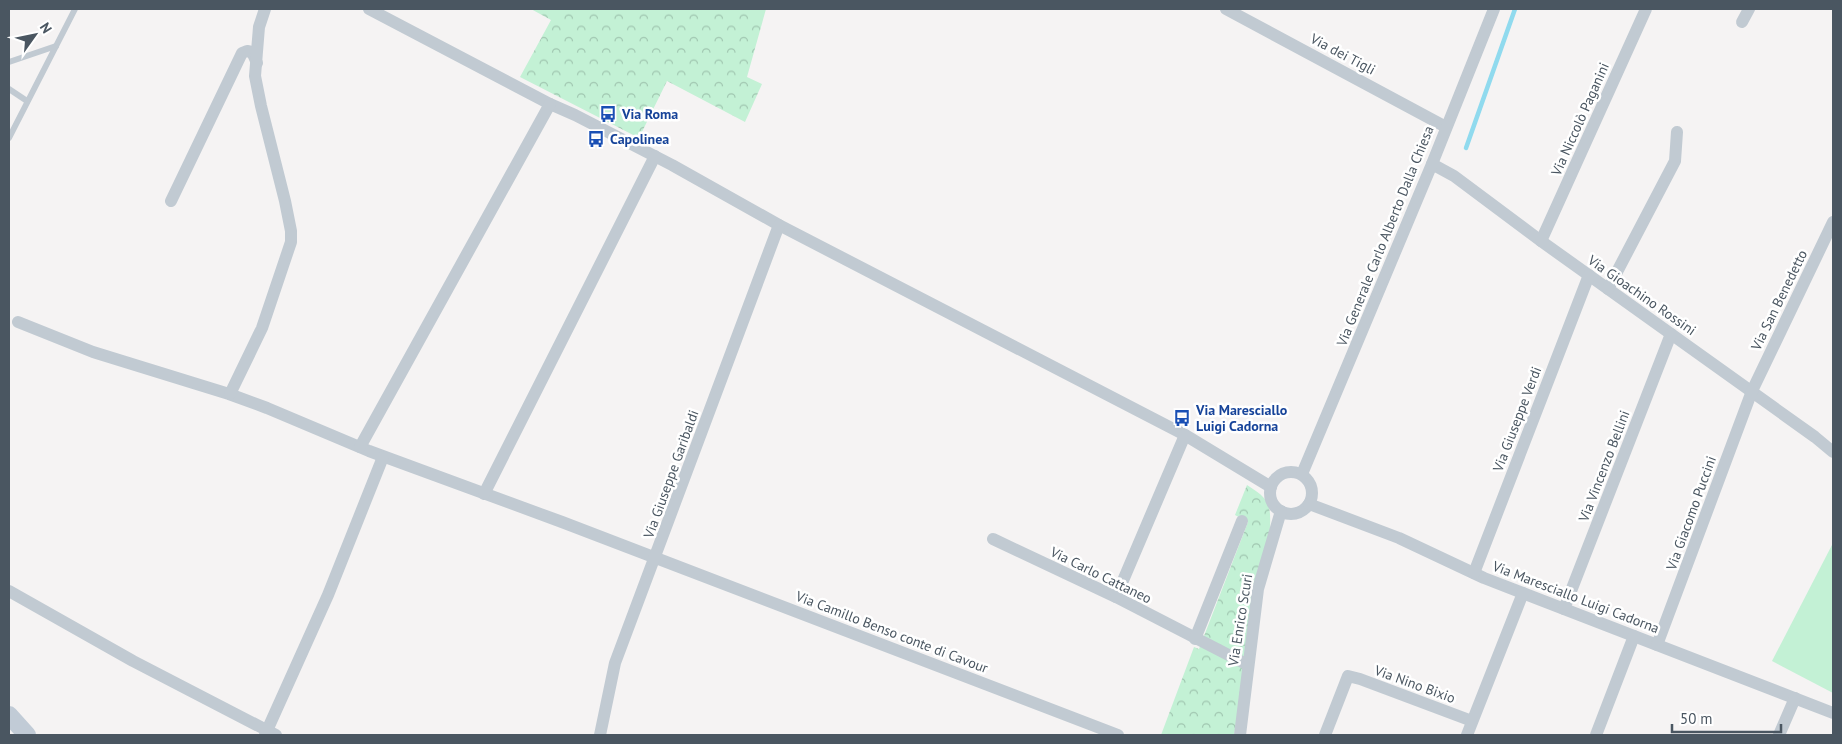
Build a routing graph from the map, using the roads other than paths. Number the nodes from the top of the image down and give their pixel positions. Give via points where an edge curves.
1 (75, 9) edge
2 (265, 9) edge
3 (369, 9) edge
4 (1226, 9) edge
5 (1494, 9) edge
6 (1646, 9) edge
7 (1749, 9) edge
8 (1742, 22) dead end
9 (56, 46) junction
10 (9, 62) edge
11 (257, 62) junction
12 (9, 89) edge
13 (27, 101) junction
14 (550, 104) junction
15 (1446, 127) junction
16 (1677, 132) dead end
17 (9, 138) edge
18 (655, 156) junction
19 (1432, 164) junction
20 (171, 202) dead end
21 (1833, 222) edge
22 (779, 225) junction
23 (1541, 241) junction
24 (1589, 275) junction
25 (1608, 289) junction
26 (18, 322) dead end
27 (1671, 334) junction
28 (1752, 391) junction
29 (230, 394) junction
30 (1185, 436) junction
31 (360, 447) junction
32 (1833, 452) edge
33 (383, 456) junction
34 (1302, 474) junction
35 (1271, 486) junction
36 (484, 494) junction
37 (1309, 504) junction
38 (1281, 511) junction
39 (1242, 521) dead end
40 (993, 539) dead end
41 (656, 558) junction
42 (1474, 573) junction
43 (9, 591) edge
44 (1523, 593) junction
45 (1116, 596) junction
46 (1564, 609) junction
47 (1634, 636) junction
48 (1195, 639) junction
49 (1657, 645) junction
50 (1248, 665) junction
51 (1795, 698) junction
52 (1833, 713) edge
53 (9, 715) edge
54 (1472, 721) junction
55 (269, 734) edge
56 (27, 735) edge
57 (600, 735) edge
58 (1118, 735) edge
59 (1240, 735) edge
60 (1325, 735) edge
61 (1467, 735) edge
62 (1596, 735) edge
63 (1779, 735) edge

1 - 9 lane
2 - 11 street via 259,27
3 - 14 street
4 - 15 street, Via dei Tigli
5 - 15 street, Via Generale Carlo Alberto Dalla Chiesa
6 - 23 street, Via Niccolò Paganini
7 - 8 street
9 - 10 lane
9 - 13 lane
11 - 20 street via 252,52 242,53
11 - 29 street via 255,76 285,202 291,242 262,328
12 - 13 lane
13 - 17 lane
14 - 18 street
14 - 31 street
15 - 19 street, Via Generale Carlo Alberto Dalla Chiesa
16 - 25 street via 1675,161
18 - 22 street
18 - 36 street
19 - 23 street, Via Gioachino Rossini via 1454,176
19 - 34 street, Via Generale Carlo Alberto Dalla Chiesa
21 - 28 street, Via San Benedetto
22 - 30 street
22 - 41 street, Via Giuseppe Garibaldi
23 - 24 street, Via Gioachino Rossini
24 - 25 street, Via Gioachino Rossini
24 - 42 street, Via Giuseppe Verdi
25 - 27 street, Via Gioachino Rossini
26 - 29 street, Via Camillo Benso conte di Cavour via 93,352
27 - 28 street, Via Gioachino Rossini
27 - 46 street, Via Vincenzo Bellini
28 - 32 street, Via Gioachino Rossini
28 - 49 street, Via Giacomo Puccini
29 - 31 street, Via Camillo Benso conte di Cavour
30 - 35 street
30 - 45 street
31 - 33 street, Via Camillo Benso conte di Cavour
33 - 36 street, Via Camillo Benso conte di Cavour
33 - 55 street
34 - 35 street via 1286,472
34 - 37 street via 1312,490
35 - 38 street via 1272,502
36 - 41 street, Via Camillo Benso conte di Cavour
37 - 38 street via 1293,514
37 - 42 street, Via Maresciallo Luigi Cadorna via 1399,538
38 - 50 street, Via Enrico Scuri via 1258,589
39 - 48 street
40 - 45 street, Via Carlo Cattaneo
41 - 57 street, Via Giuseppe Garibaldi via 615,663
41 - 58 street, Via Camillo Benso conte di Cavour
42 - 44 street, Via Maresciallo Luigi Cadorna
43 - 55 street
44 - 46 street, Via Maresciallo Luigi Cadorna
44 - 54 street
45 - 48 street, Via Carlo Cattaneo
46 - 47 street, Via Maresciallo Luigi Cadorna
47 - 49 street, Via Maresciallo Luigi Cadorna
47 - 62 street
48 - 50 street, Via Carlo Cattaneo
49 - 51 street, Via Maresciallo Luigi Cadorna
50 - 59 street, Via Enrico Scuri
51 - 52 street, Via Maresciallo Luigi Cadorna
51 - 63 street
53 - 56 street
54 - 60 street, Via Nino Bixio via 1348,676
54 - 61 street

